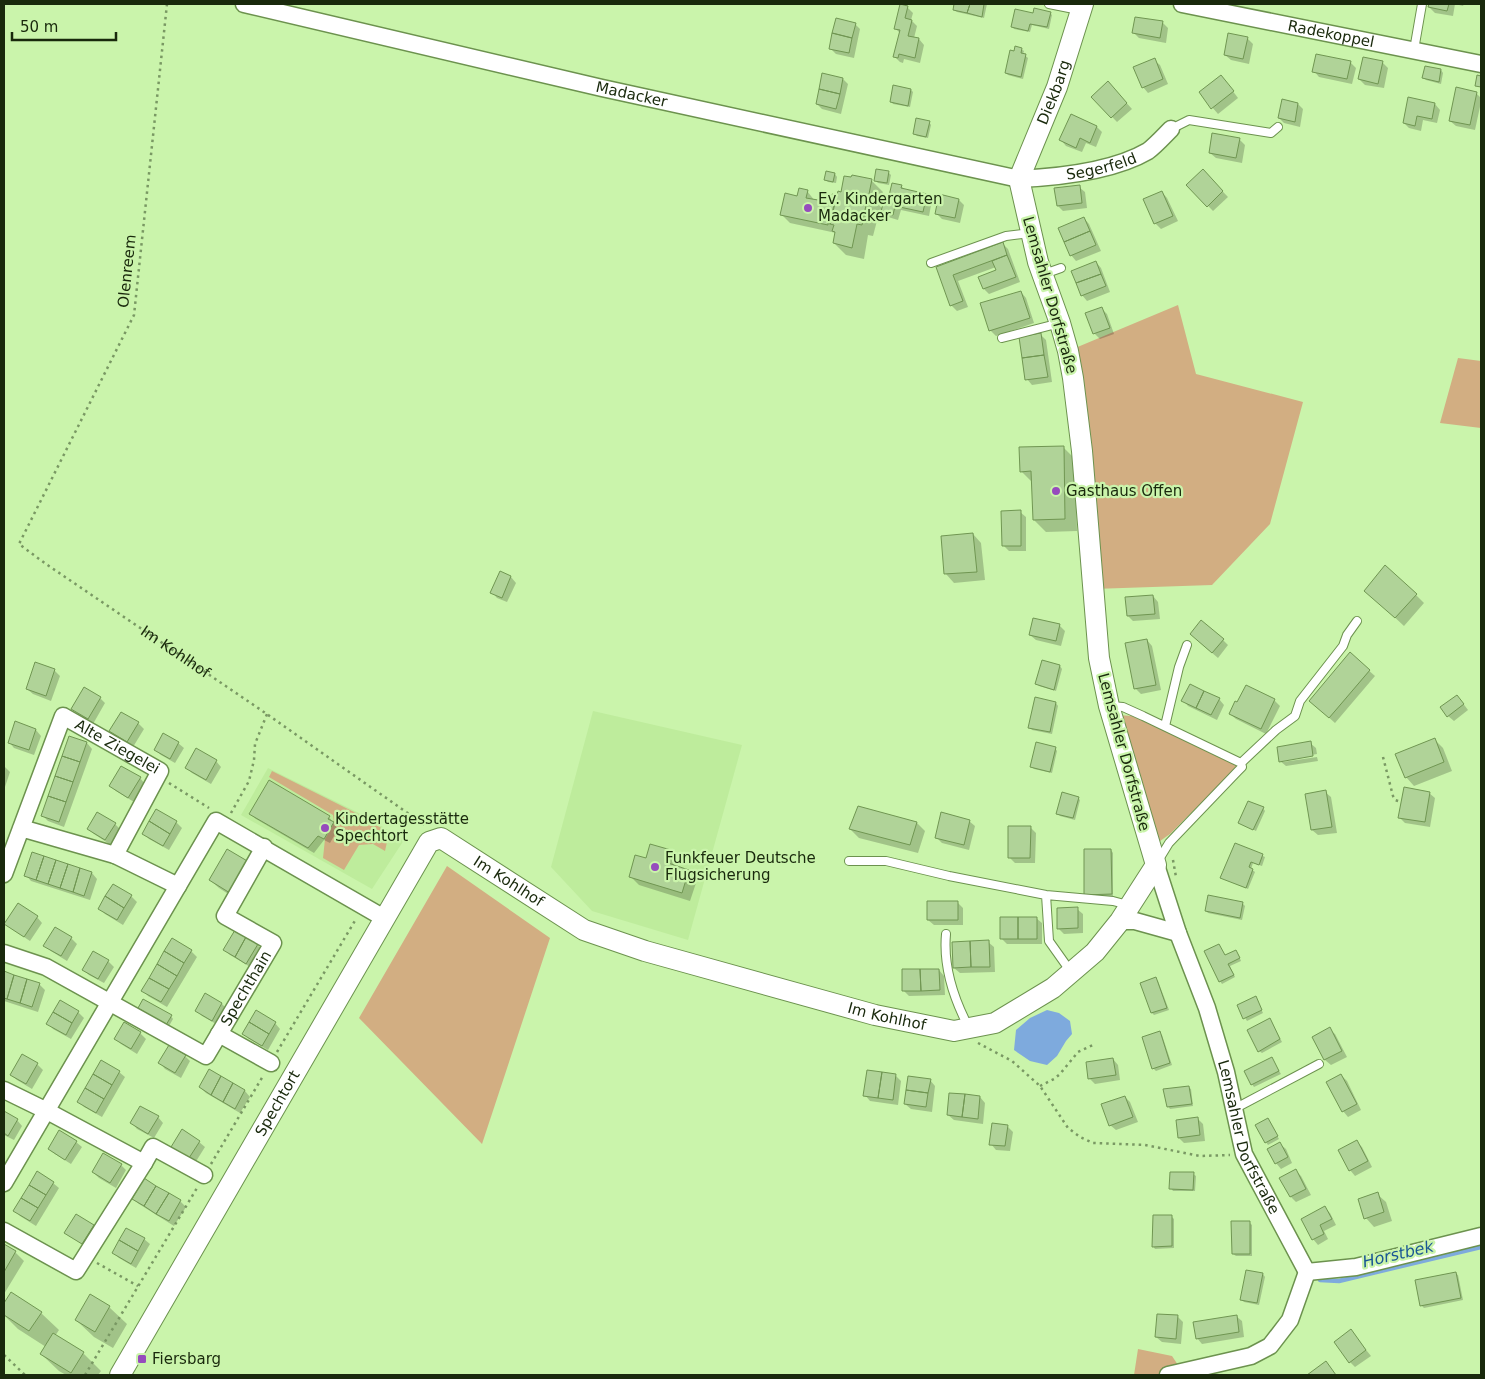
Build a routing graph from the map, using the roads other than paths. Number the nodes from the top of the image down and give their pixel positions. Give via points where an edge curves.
1 (244, 4) edge
2 (1049, 4) edge
3 (1182, 4) edge
4 (1422, 4) edge
5 (1082, 7) edge
6 (1414, 50) junction
7 (1481, 64) edge
8 (1278, 127) dead end
9 (1171, 129) joint
10 (1020, 179) junction
11 (1031, 233) junction
12 (931, 263) dead end
13 (1060, 323) junction
14 (1002, 338) dead end
15 (1357, 621) dead end
16 (1187, 646) dead end
17 (1109, 706) junction
18 (1165, 726) junction
19 (1241, 763) junction
20 (21, 828) junction
21 (441, 838) joint
22 (264, 847) junction
23 (115, 855) junction
24 (849, 861) dead end
25 (1156, 865) junction
26 (4, 874) edge
27 (178, 886) junction
28 (1046, 895) junction
29 (1125, 913) junction
30 (384, 918) junction
31 (1178, 933) junction
32 (946, 934) dead end
33 (4, 953) edge
34 (1071, 972) junction
35 (111, 1002) junction
36 (961, 1030) junction
37 (219, 1034) junction
38 (271, 1063) road end
39 (1319, 1064) dead end
40 (4, 1090) edge
41 (1234, 1109) junction
42 (47, 1111) junction
43 (144, 1163) junction
44 (204, 1175) road end
45 (4, 1183) edge
46 (4, 1231) edge
47 (1481, 1236) edge
48 (1308, 1272) junction
49 (120, 1375) edge
50 (1168, 1375) edge

1 - 10 street, Madacker via 602,88
2 - 5 lane
3 - 6 street, Radekoppel
4 - 6 lane
5 - 10 street, Diekbarg via 1057,87
6 - 7 street, Radekoppel
8 - 9 lane via 1271,133 1189,120
9 - 10 street, Segerfeld via 1150,150 1121,164 1044,178
10 - 11 street, Lemsahler Dorfstraße
11 - 12 lane via 1006,236
11 - 13 street, Lemsahler Dorfstraße via 1038,262 1052,271
13 - 14 lane
13 - 17 street, Lemsahler Dorfstraße via 1073,378 1099,658
15 - 19 lane via 1343,646 1300,701 1295,716
16 - 18 lane via 1178,667
17 - 18 lane via 1123,708
17 - 25 street, Lemsahler Dorfstraße
18 - 19 lane
19 - 25 lane via 1242,767 1169,843
20 - 23 street
20 - 23 street, Alte Ziegelei via 63,716 160,771
20 - 26 street, Alte Ziegelei
21 - 30 street, Spechtort via 429,842
21 - 36 street, Im Kohlhof via 584,930 645,951 875,1015
22 - 27 street via 220,823
22 - 30 street
22 - 37 street, Spechthain via 225,916 273,943
23 - 27 street
24 - 28 lane via 886,861
25 - 29 street, Im Kohlhof
25 - 31 street, Lemsahler Dorfstraße
27 - 35 street
28 - 29 lane via 1113,901
28 - 34 lane via 1049,941
29 - 31 street via 1135,921
29 - 34 street, Im Kohlhof via 1095,952
30 - 49 street, Spechtort
31 - 41 street, Lemsahler Dorfstraße via 1207,1008
32 - 36 lane via 949,983 958,1007
33 - 35 street via 46,968
34 - 36 street, Im Kohlhof via 1053,988 995,1023
35 - 37 street, Spechthain via 206,1056
35 - 42 street
37 - 38 street
39 - 41 lane
40 - 42 street
41 - 48 street, Lemsahler Dorfstraße via 1244,1154
42 - 43 street
42 - 45 street
43 - 44 street via 153,1147
43 - 46 street via 76,1271
47 - 48 street via 1356,1267
48 - 50 street via 1290,1320 1270,1346 1251,1356

